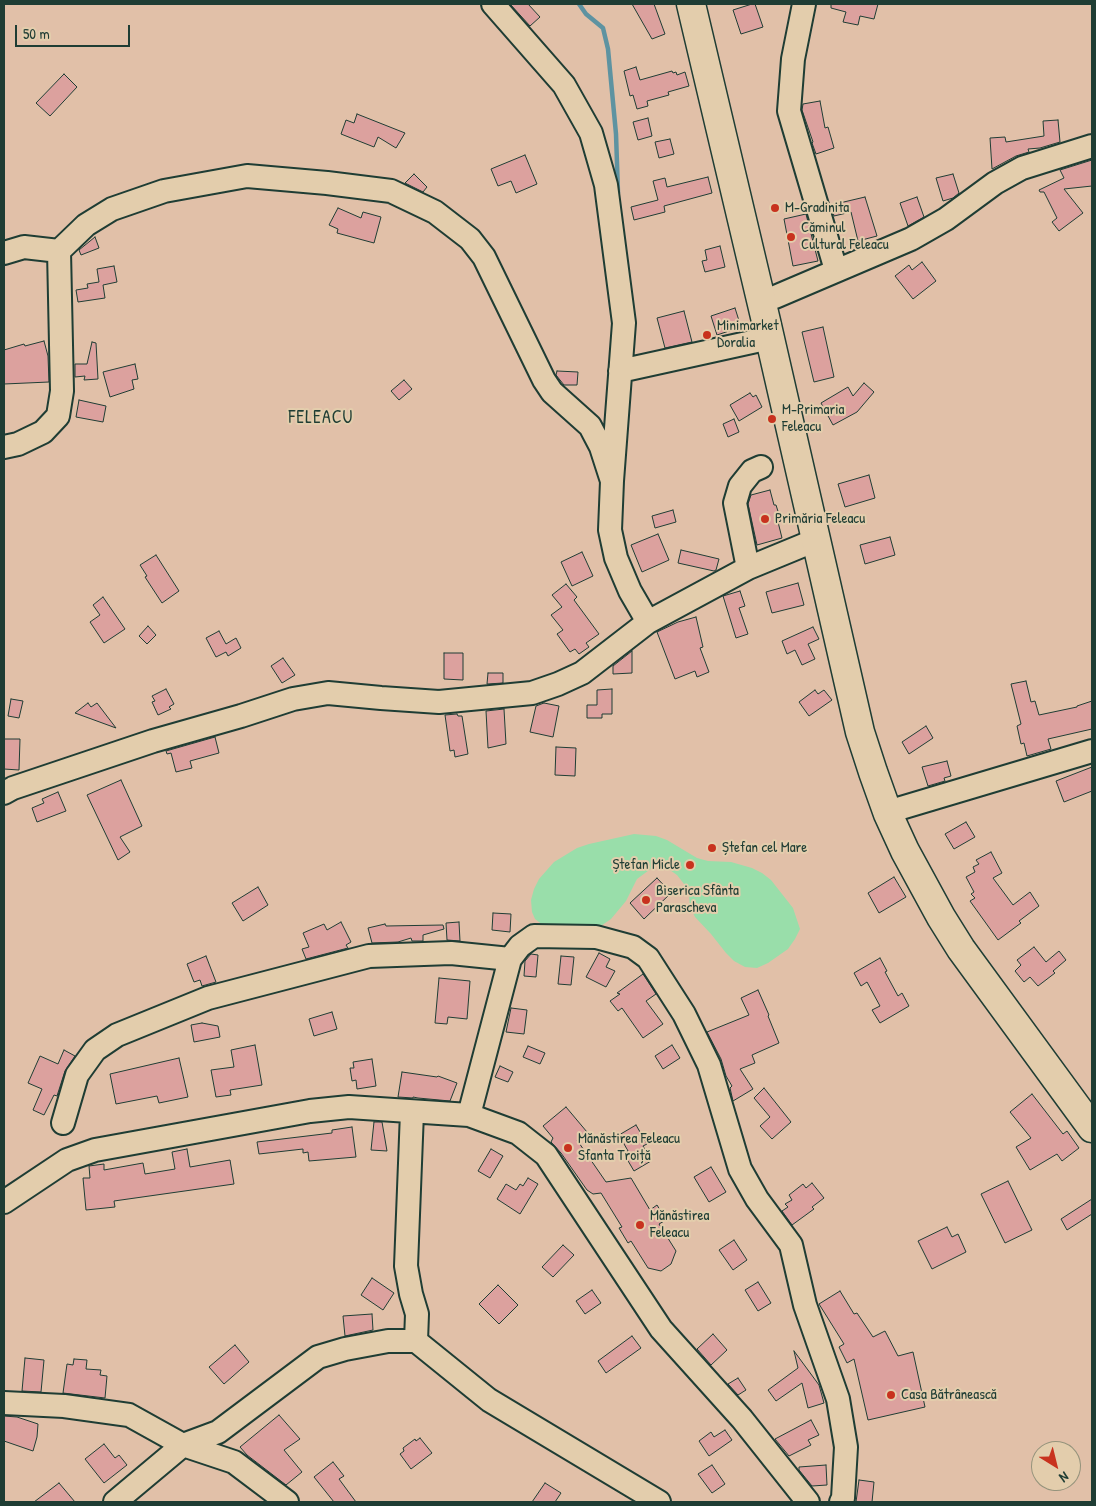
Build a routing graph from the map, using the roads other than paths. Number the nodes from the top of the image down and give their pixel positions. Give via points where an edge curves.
1 (493, 4) edge
2 (691, 4) edge
3 (705, 4) edge
4 (804, 4) edge
5 (1092, 146) edge
6 (58, 251) junction
7 (4, 252) edge
8 (836, 270) junction
9 (776, 297) junction
10 (770, 338) junction
11 (620, 371) junction
12 (4, 447) edge
13 (761, 467) dead end
14 (612, 481) junction
15 (816, 540) junction
16 (748, 568) junction
17 (648, 622) junction
18 (1092, 751) edge
19 (4, 794) edge
20 (900, 808) junction
21 (510, 959) junction
22 (1092, 1104) edge
23 (412, 1112) junction
24 (469, 1115) junction
25 (63, 1123) dead end
26 (1092, 1128) edge
27 (4, 1202) edge
28 (416, 1341) junction
29 (4, 1403) edge
30 (183, 1445) junction
31 (115, 1502) edge
32 (287, 1502) edge
33 (659, 1502) edge
34 (808, 1502) edge
35 (841, 1502) edge

1 - 11 street via 564,85 591,132 606,185 624,323
2 - 10 main road
3 - 9 main road
4 - 8 street via 793,59 789,111
5 - 8 street via 1022,168 911,239
6 - 7 street via 24,247
6 - 12 street via 62,392 58,416 43,432
6 - 14 street via 86,225 112,209 164,191 247,176 391,191 435,212 470,239 484,257 544,380 552,392 590,426
8 - 9 street
9 - 20 main road via 874,728
10 - 11 street
10 - 15 main road
11 - 14 street
13 - 16 street via 740,486 735,503
14 - 17 street via 610,530 616,558
15 - 16 street
15 - 26 main road via 860,732 888,814 905,851 926,893 961,949
16 - 17 street
17 - 19 street via 582,673 532,693 439,702 328,693 293,699 152,741 13,788
18 - 20 street
20 - 22 main road via 952,910
21 - 24 street
21 - 25 street via 451,953 369,956 208,998 117,1035 95,1050 77,1075
21 - 35 street via 534,936 596,937 633,947 648,958 684,1014 710,1066 740,1168 757,1199 791,1245 805,1305 838,1399 846,1447
23 - 24 street
23 - 27 street via 348,1107 310,1111 94,1150 67,1160
23 - 28 street via 406,1266 417,1314
24 - 34 street via 518,1132 546,1155 661,1329 742,1419
28 - 30 street via 388,1341 318,1357 218,1432
28 - 33 street via 489,1400
29 - 30 street via 64,1406 129,1415
30 - 31 street
30 - 32 street via 234,1462

